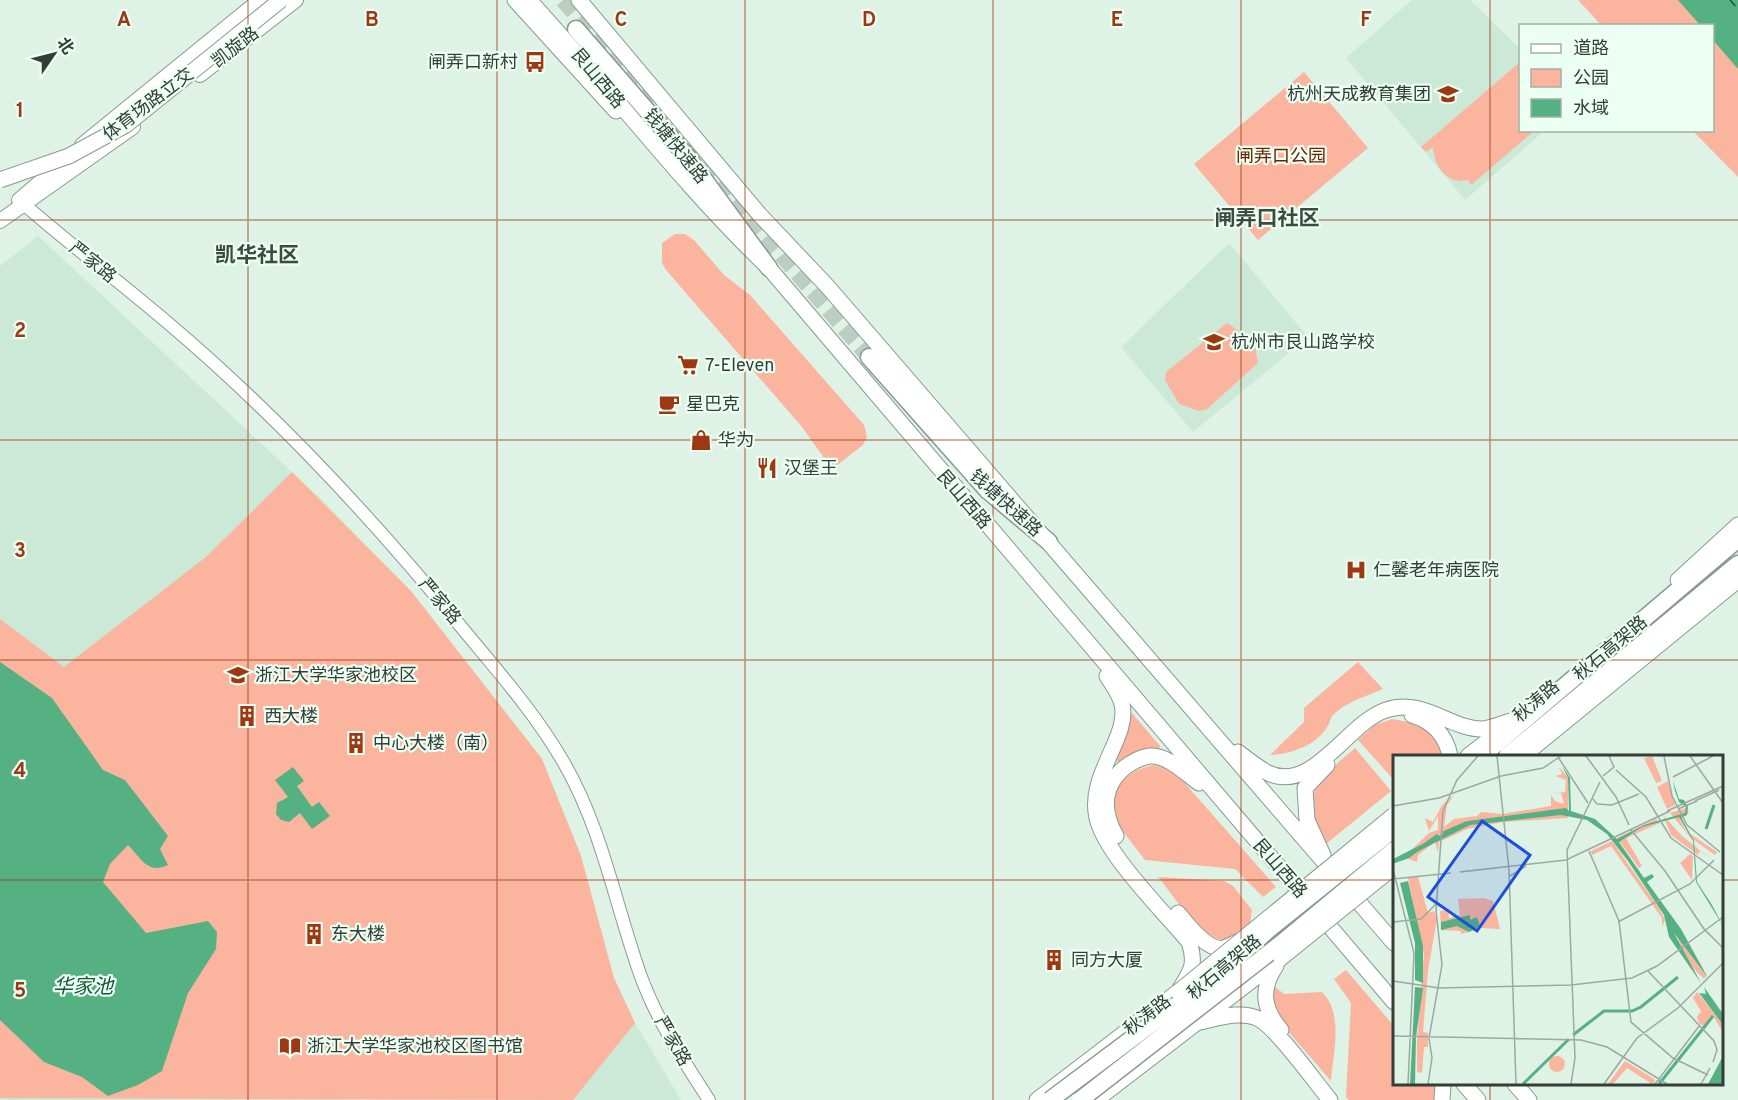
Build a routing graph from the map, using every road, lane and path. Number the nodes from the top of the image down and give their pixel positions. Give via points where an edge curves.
1 (260, 0) edge
2 (281, 0) edge
3 (296, 0) edge
4 (515, 0) edge
5 (529, 0) edge
6 (579, 0) edge
7 (576, 29) dead end
8 (654, 144) junction
9 (0, 180) edge
10 (26, 206) junction
11 (0, 219) edge
12 (769, 268) junction
13 (869, 357) tunnel mouth
14 (1738, 525) edge
15 (1738, 539) edge
16 (1049, 542) junction
17 (1738, 564) edge
18 (1738, 580) edge
19 (1096, 654) junction
20 (1514, 720) junction
21 (1207, 726) junction
22 (1542, 739) junction
23 (1450, 755) edge
24 (1469, 755) edge
25 (1483, 755) edge
26 (1508, 755) edge
27 (1524, 755) edge
28 (1533, 755) edge
29 (1220, 798) junction
30 (1393, 817) edge
31 (1393, 831) edge
32 (1393, 852) edge
33 (1393, 869) edge
34 (1330, 871) junction
35 (1367, 911) junction
36 (1393, 931) edge
37 (1240, 940) junction
38 (1393, 941) edge
39 (1281, 958) junction
40 (1178, 992) junction
41 (1393, 1000) edge
42 (1194, 1024) junction
43 (1443, 1085) edge
44 (1466, 1085) edge
45 (1517, 1085) edge
46 (709, 1100) edge
47 (1037, 1100) edge
48 (1050, 1100) edge
49 (1080, 1100) edge
50 (1096, 1100) edge
51 (1330, 1100) edge
52 (1340, 1100) edge
53 (1442, 1100) edge
54 (1478, 1100) edge
55 (1529, 1100) edge

1 - 11 main road, 凯旋路 via 103,127
2 - 9 main road, 体育场路立交, bridge via 126,125 69,156
3 - 10 main road, 凯旋路
4 - 8 main road via 607,103
5 - 8 main road, 艮山西路
6 - 16 main road, 艮山西路 via 759,214 828,287
7 - 12 highway, 钱塘快速路 via 689,159
8 - 12 main road, 艮山西路
10 - 11 main road, 凯旋路
10 - 46 street, 严家路 via 169,324 316,462 432,590 531,711 588,809 640,975 655,1010
12 - 19 main road, 艮山西路
13 - 16 highway, 钱塘快速路 via 987,490
14 - 20 main road, 秋涛路
15 - 25 highway, 秋石高架路
16 - 21 main road, 艮山西路
17 - 26 highway, 秋石高架路
18 - 22 main road, 秋涛路
19 - 29 main road, 艮山西路
19 - 40 main road via 1122,705 1115,742 1096,786 1097,819 1116,855 1189,942 1193,968
20 - 21 main road via 1483,729 1423,709 1389,708 1370,716 1314,766 1298,776 1282,777 1256,766
20 - 24 main road, 秋涛路
21 - 34 main road, 艮山西路
22 - 27 main road, 秋涛路
22 - 28 main road
23 - 34 main road via 1440,732 1425,719 1407,714 1390,716 1375,723 1320,772 1305,788 1305,803 1307,820
29 - 37 main road, bridge via 1169,761 1150,756 1130,763 1113,777 1106,795 1106,811 1124,849 1186,923 1216,948
29 - 41 main road, 艮山西路, bridge
30 - 37 main road, 秋涛路, bridge
31 - 48 highway, 秋石高架路, bridge via 1268,930 1222,972
32 - 49 highway, 秋石高架路, bridge
33 - 39 main road, 秋涛路, bridge
34 - 35 main road, 艮山西路, bridge
35 - 36 main road
35 - 38 main road, 艮山西路
37 - 40 main road, 秋涛路, bridge
39 - 42 main road, 秋涛路
39 - 52 main road via 1265,987 1268,1010
40 - 47 main road, 秋涛路
42 - 50 main road, 秋涛路
42 - 51 main road via 1242,1015 1260,1020
43 - 53 main road
44 - 54 main road
45 - 55 main road

